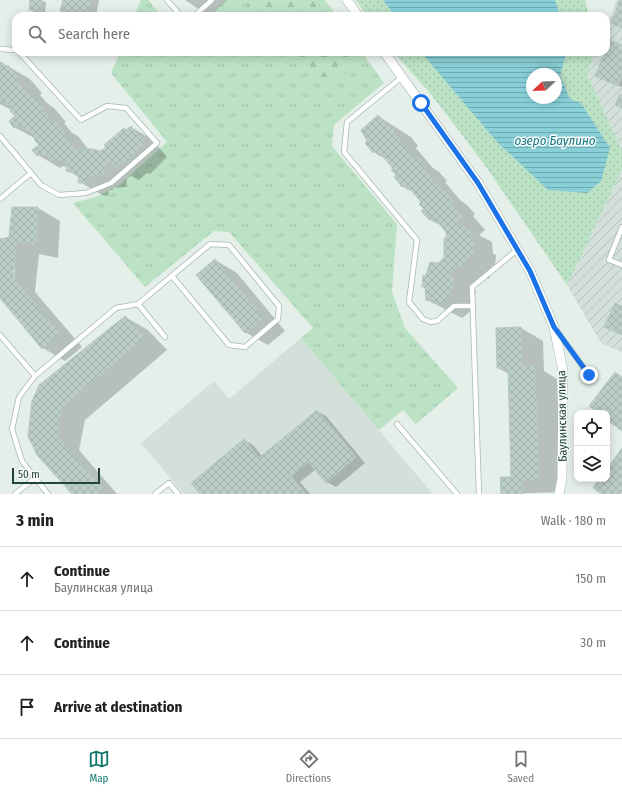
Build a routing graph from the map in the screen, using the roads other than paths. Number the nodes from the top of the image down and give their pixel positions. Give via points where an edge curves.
1 (167, 0) edge
2 (212, 0) edge
3 (347, 0) edge
4 (178, 12) edge
5 (198, 12) edge
6 (355, 12) edge
7 (0, 49) edge
8 (12, 50) edge
9 (23, 56) edge
10 (387, 56) edge
11 (402, 77) junction
12 (0, 136) edge
13 (31, 173) junction
14 (0, 198) edge
15 (622, 227) edge
16 (517, 250) junction
17 (622, 265) edge
18 (172, 276) junction
19 (138, 304) junction
20 (473, 306) junction
21 (554, 327) junction
22 (0, 334) edge
23 (165, 337) dead end
24 (589, 375) dead end
25 (35, 376) junction
26 (397, 424) dead end
27 (35, 478) junction
28 (15, 494) edge
29 (48, 494) edge
30 (155, 494) edge
31 (178, 494) edge
32 (457, 494) edge
33 (479, 494) edge
34 (559, 494) edge

1 - 4 lane
2 - 5 lane
3 - 6 street
7 - 8 lane
9 - 13 lane via 81,120 107,106 126,108 157,142 111,183 86,193 59,195 41,185
10 - 11 street, Баулинская улица
11 - 16 street, Баулинская улица via 478,183
11 - 20 lane via 347,122 344,152 417,240 409,302 422,319 437,321 454,306
12 - 13 lane
13 - 14 lane
15 - 17 lane via 609,260
16 - 20 lane via 472,287
16 - 21 street, Баулинская улица via 530,271
18 - 18 lane via 210,244 229,245 279,306 278,319 245,347 229,345
18 - 19 lane
19 - 23 lane
19 - 25 lane via 116,308
20 - 33 lane
21 - 24 lane
21 - 34 street, Баулинская улица via 562,371 562,478
22 - 25 lane
25 - 27 lane via 19,397 12,429 22,461
26 - 32 lane
27 - 28 lane
27 - 29 lane
30 - 31 lane via 169,483

